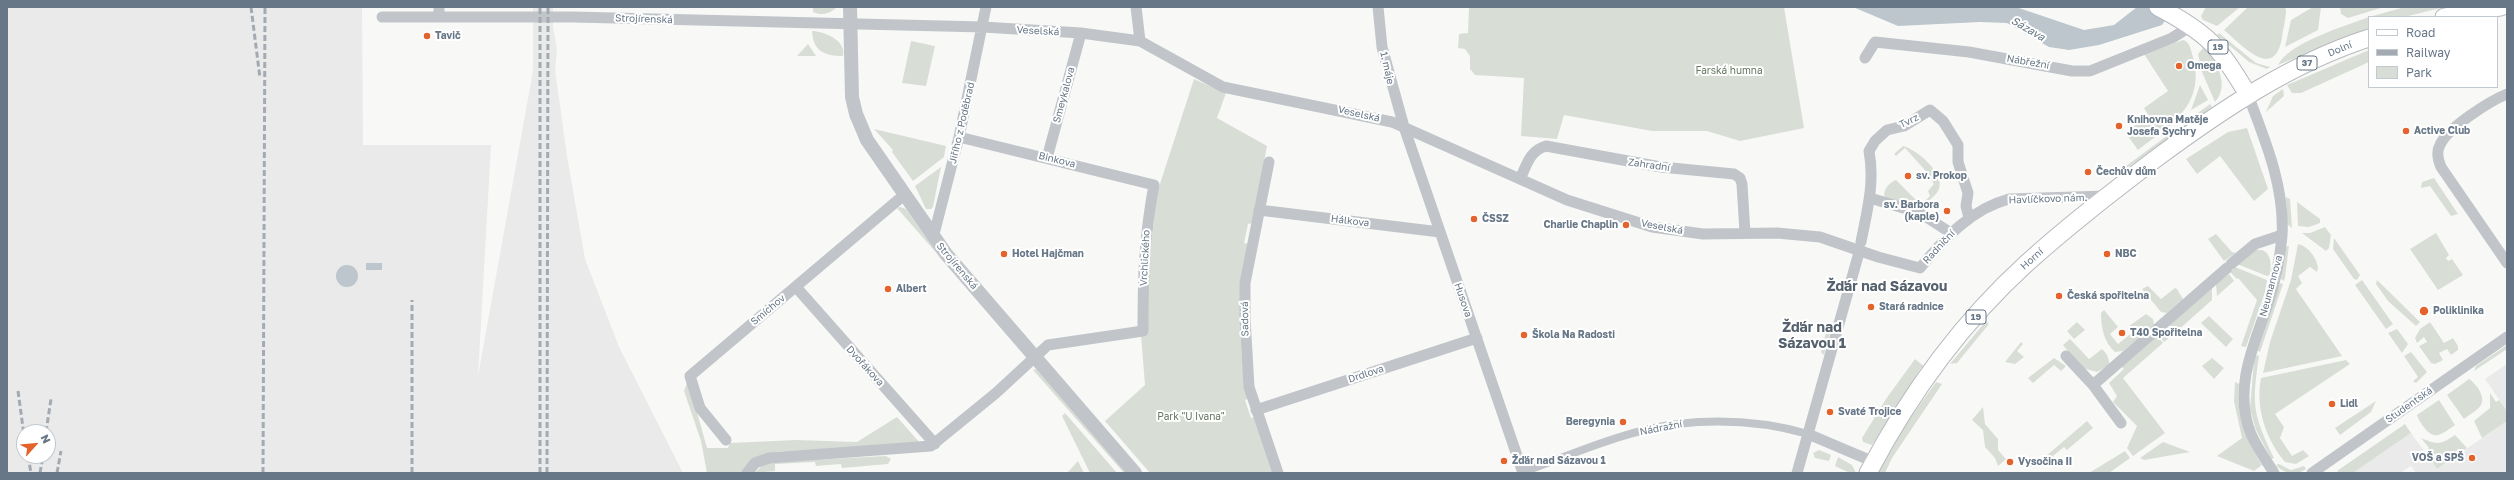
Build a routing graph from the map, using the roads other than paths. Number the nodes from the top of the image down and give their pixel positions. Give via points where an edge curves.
1 (850, 7) edge
2 (986, 7) edge
3 (1136, 7) edge
4 (2501, 7) edge
5 (1378, 10) edge
6 (2461, 10) edge
7 (2165, 11) edge
8 (439, 12) edge
9 (2446, 16) edge
10 (382, 17) dead end
11 (850, 25) junction
12 (2191, 26) junction
13 (983, 27) junction
14 (1081, 33) junction
15 (2368, 38) edge
16 (1140, 41) junction
17 (1865, 58) dead end
18 (2507, 94) edge
19 (2248, 96) junction
20 (1404, 128) junction
21 (959, 137) junction
22 (1047, 158) junction
23 (1269, 162) dead end
24 (1520, 178) junction
25 (1154, 185) joint
26 (904, 195) junction
27 (2106, 196) junction
28 (1870, 198) junction
29 (1259, 210) junction
30 (1969, 218) junction
31 (1440, 232) junction
32 (1745, 233) junction
33 (1951, 233) junction
34 (2282, 235) junction
35 (933, 238) junction
36 (1860, 246) junction
37 (2507, 263) edge
38 (796, 287) junction
39 (2507, 337) edge
40 (1477, 338) junction
41 (2066, 356) dead end
42 (1035, 357) junction
43 (2093, 385) junction
44 (1256, 410) junction
45 (2121, 423) dead end
46 (1808, 434) junction
47 (726, 440) dead end
48 (935, 444) junction
49 (1871, 468) edge
50 (747, 473) edge
51 (1136, 473) edge
52 (1278, 473) edge
53 (1522, 473) edge
54 (1797, 473) edge
55 (2274, 473) edge
56 (2312, 473) edge

1 - 11 street, Strojírenská
2 - 13 street, Jiřího z Poděbrad
3 - 16 street
4 - 6 main road
5 - 20 street, 1. máje via 1384,54
6 - 9 main road
7 - 12 main road, 19
8 - 10 street, Strojírenská
8 - 11 street, Strojírenská
11 - 13 street, Veselská
11 - 26 street, Strojírenská via 852,97 856,114 867,140
12 - 17 street, Nábřežní via 2172,38 2090,71 2072,71 1969,52 1875,42
12 - 19 main road, 19 via 2220,49
13 - 14 street, Veselská
13 - 21 street, Jiřího z Poděbrad
14 - 16 street, Veselská
14 - 22 street, Smeykalova
15 - 19 main road, Dolní / 37 via 2310,61
16 - 20 street, Veselská via 1223,87 1363,115 1392,122
18 - 37 street via 2493,101 2445,137 2438,151 2441,167
19 - 27 main road, Horní / 19 via 2177,143
19 - 34 street, Neumannova via 2279,188
20 - 24 street, Veselská
20 - 31 street, Husova
21 - 22 street, Binkova
21 - 35 street, Jiřího z Poděbrad
22 - 25 street, Binkova
23 - 29 street, Sadová
24 - 32 street, Veselská via 1566,200 1652,227 1703,234
24 - 32 street, Zahradní via 1531,154 1537,148 1546,146 1661,167 1734,174 1740,178 1742,184
25 - 42 street, Vrchlického via 1145,229 1143,331 1048,345
26 - 35 street, Strojírenská
26 - 38 street, Smíchov
27 - 30 street, Havlíčkovo nám. via 2009,199 1994,203
27 - 49 main road, Horní / 19 via 2027,263 1960,335 1909,404
28 - 30 street, Tvrz via 1873,171 1869,151 1875,141 1887,130 1904,126 1930,110 1943,121 1958,145 1958,162 1968,193 1966,206
28 - 33 street via 1920,213
28 - 36 street, Tvrz
29 - 31 street, Hálkova
29 - 44 street, Sadová via 1245,283 1247,365 1249,387
30 - 33 street, Radniční
31 - 40 street, Husova
32 - 36 street, Veselská via 1820,237
33 - 36 street, Radniční via 1920,268 1878,257
34 - 43 street via 2254,244
34 - 55 street, Neumannova via 2274,281 2251,351 2244,390 2244,404 2251,433
35 - 42 street, Strojírenská
36 - 46 street, Tvrz
38 - 47 street, Smíchov via 690,376 700,408
38 - 48 street, Dvořákova
39 - 56 street, Studentská
40 - 44 street, Drdlova
40 - 53 street, Husova
41 - 43 street
42 - 48 street via 996,394
42 - 51 street, Strojírenská
43 - 45 street
44 - 52 street, Sadová
46 - 49 street
46 - 53 street, Nádražní via 1725,421 1676,424 1633,434
46 - 54 street, Tvrz
48 - 50 street via 902,450 769,458 755,463

